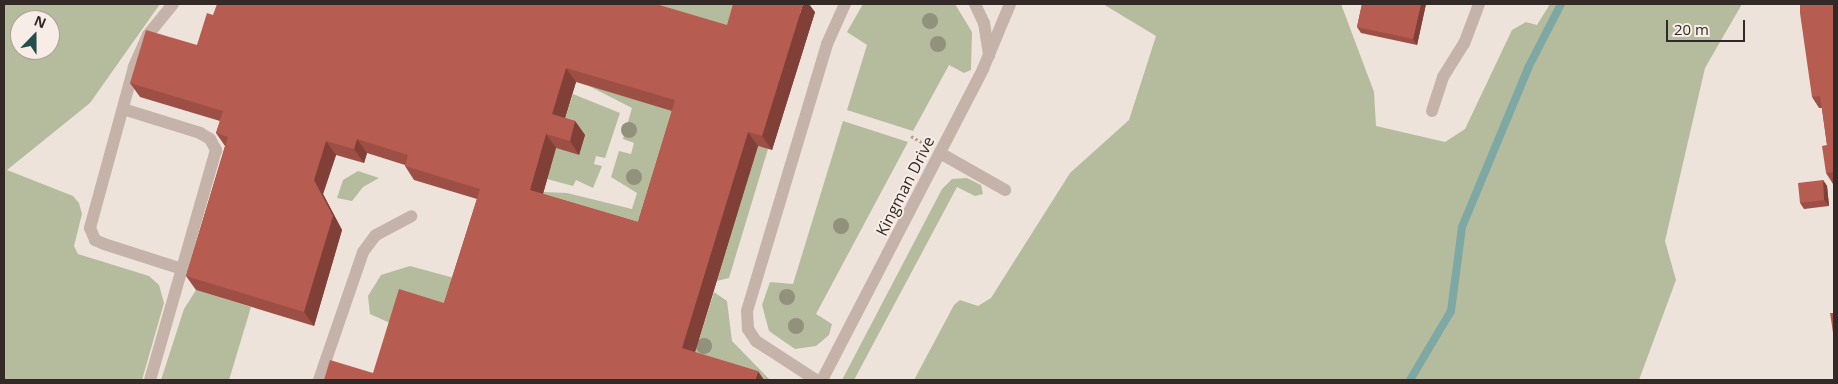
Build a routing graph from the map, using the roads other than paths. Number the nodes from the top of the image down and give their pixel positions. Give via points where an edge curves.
1 (173, 4) edge
2 (845, 4) edge
3 (975, 4) edge
4 (1010, 4) edge
5 (1479, 4) edge
6 (989, 57) junction
7 (123, 110) junction
8 (1432, 111) dead end
9 (940, 153) junction
10 (1005, 190) dead end
11 (411, 216) dead end
12 (182, 269) junction
13 (150, 380) edge
14 (319, 380) edge
15 (816, 380) edge
16 (822, 380) edge

1 - 7 street via 145,41
2 - 15 street via 827,44 747,311 748,329 756,341
3 - 6 street via 984,23
4 - 6 street, Kingman Drive
5 - 8 street via 1464,44 1443,77
6 - 9 street, Kingman Drive
7 - 12 street via 91,234 104,244
7 - 12 street via 200,133 215,144
9 - 10 street
9 - 16 street, Kingman Drive
11 - 14 street via 376,235 363,252
12 - 13 street

